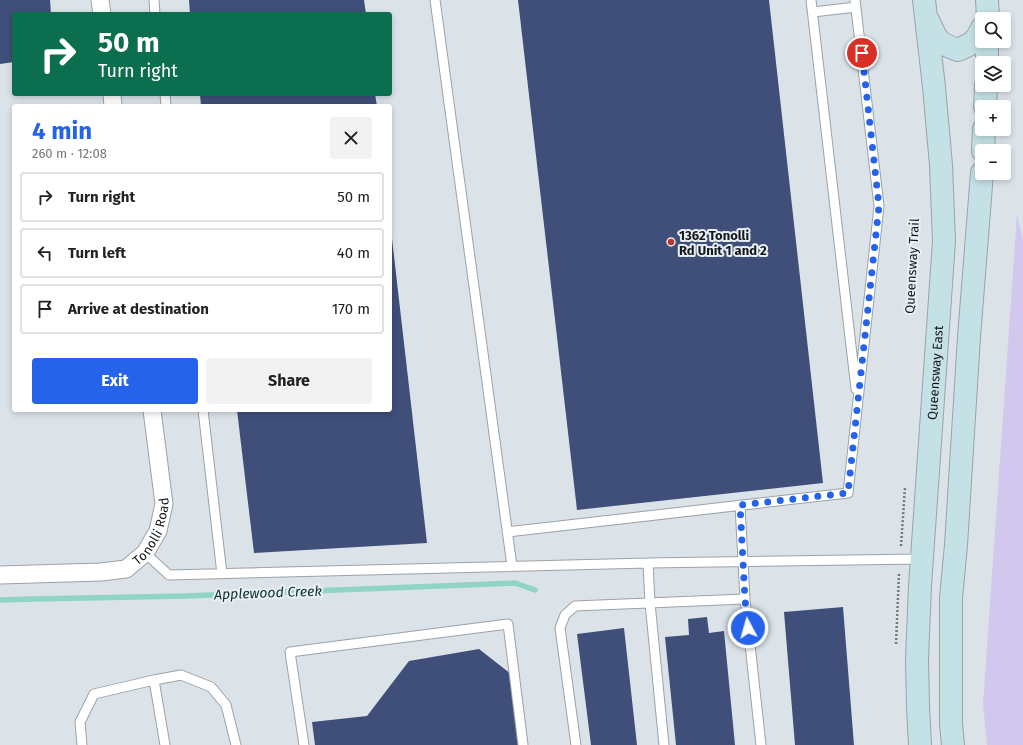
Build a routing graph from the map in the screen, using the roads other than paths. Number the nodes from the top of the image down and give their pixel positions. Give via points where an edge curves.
1 (100, 0) edge
2 (154, 0) edge
3 (435, 0) edge
4 (811, 0) edge
5 (856, 4) edge
6 (924, 7) edge
7 (102, 12) edge
8 (155, 12) edge
9 (813, 12) junction
10 (975, 40) edge
11 (981, 180) edge
12 (858, 406) junction
13 (152, 412) edge
14 (203, 412) edge
15 (740, 505) junction
16 (507, 532) junction
17 (145, 553) junction
18 (922, 559) junction
19 (744, 561) junction
20 (648, 562) junction
21 (512, 566) junction
22 (222, 574) junction
23 (0, 575) edge
24 (745, 599) junction
25 (650, 603) junction
26 (154, 680) junction
27 (82, 745) edge
28 (164, 745) edge
29 (236, 745) edge
30 (304, 745) edge
31 (523, 745) edge
32 (576, 745) edge
33 (664, 745) edge
34 (761, 745) edge
35 (920, 745) edge
36 (953, 745) edge

1 - 7 street
2 - 8 lane
3 - 16 lane
4 - 9 lane
5 - 9 lane
5 - 12 lane via 879,206
6 - 10 main road via 936,37 945,45 958,50
6 - 18 main road, Queensway East via 941,164 944,241
9 - 12 lane
11 - 36 main road via 951,598
12 - 15 lane via 848,493
13 - 17 street, Tonolli Road via 164,504 158,531
14 - 22 lane
15 - 16 lane
15 - 19 lane
16 - 21 lane
17 - 22 lane via 169,575
17 - 23 street, Tonolli Road via 126,568 101,572
18 - 19 lane
18 - 35 main road, Queensway East via 917,659
19 - 20 lane
19 - 24 lane
20 - 21 lane
20 - 25 lane
21 - 22 lane
24 - 25 lane
24 - 34 lane
25 - 32 lane via 575,606 565,615 560,628
25 - 33 lane
26 - 27 lane via 94,694 80,722
26 - 28 lane
26 - 29 lane via 181,675 211,687 226,705
30 - 31 lane via 290,652 508,624

